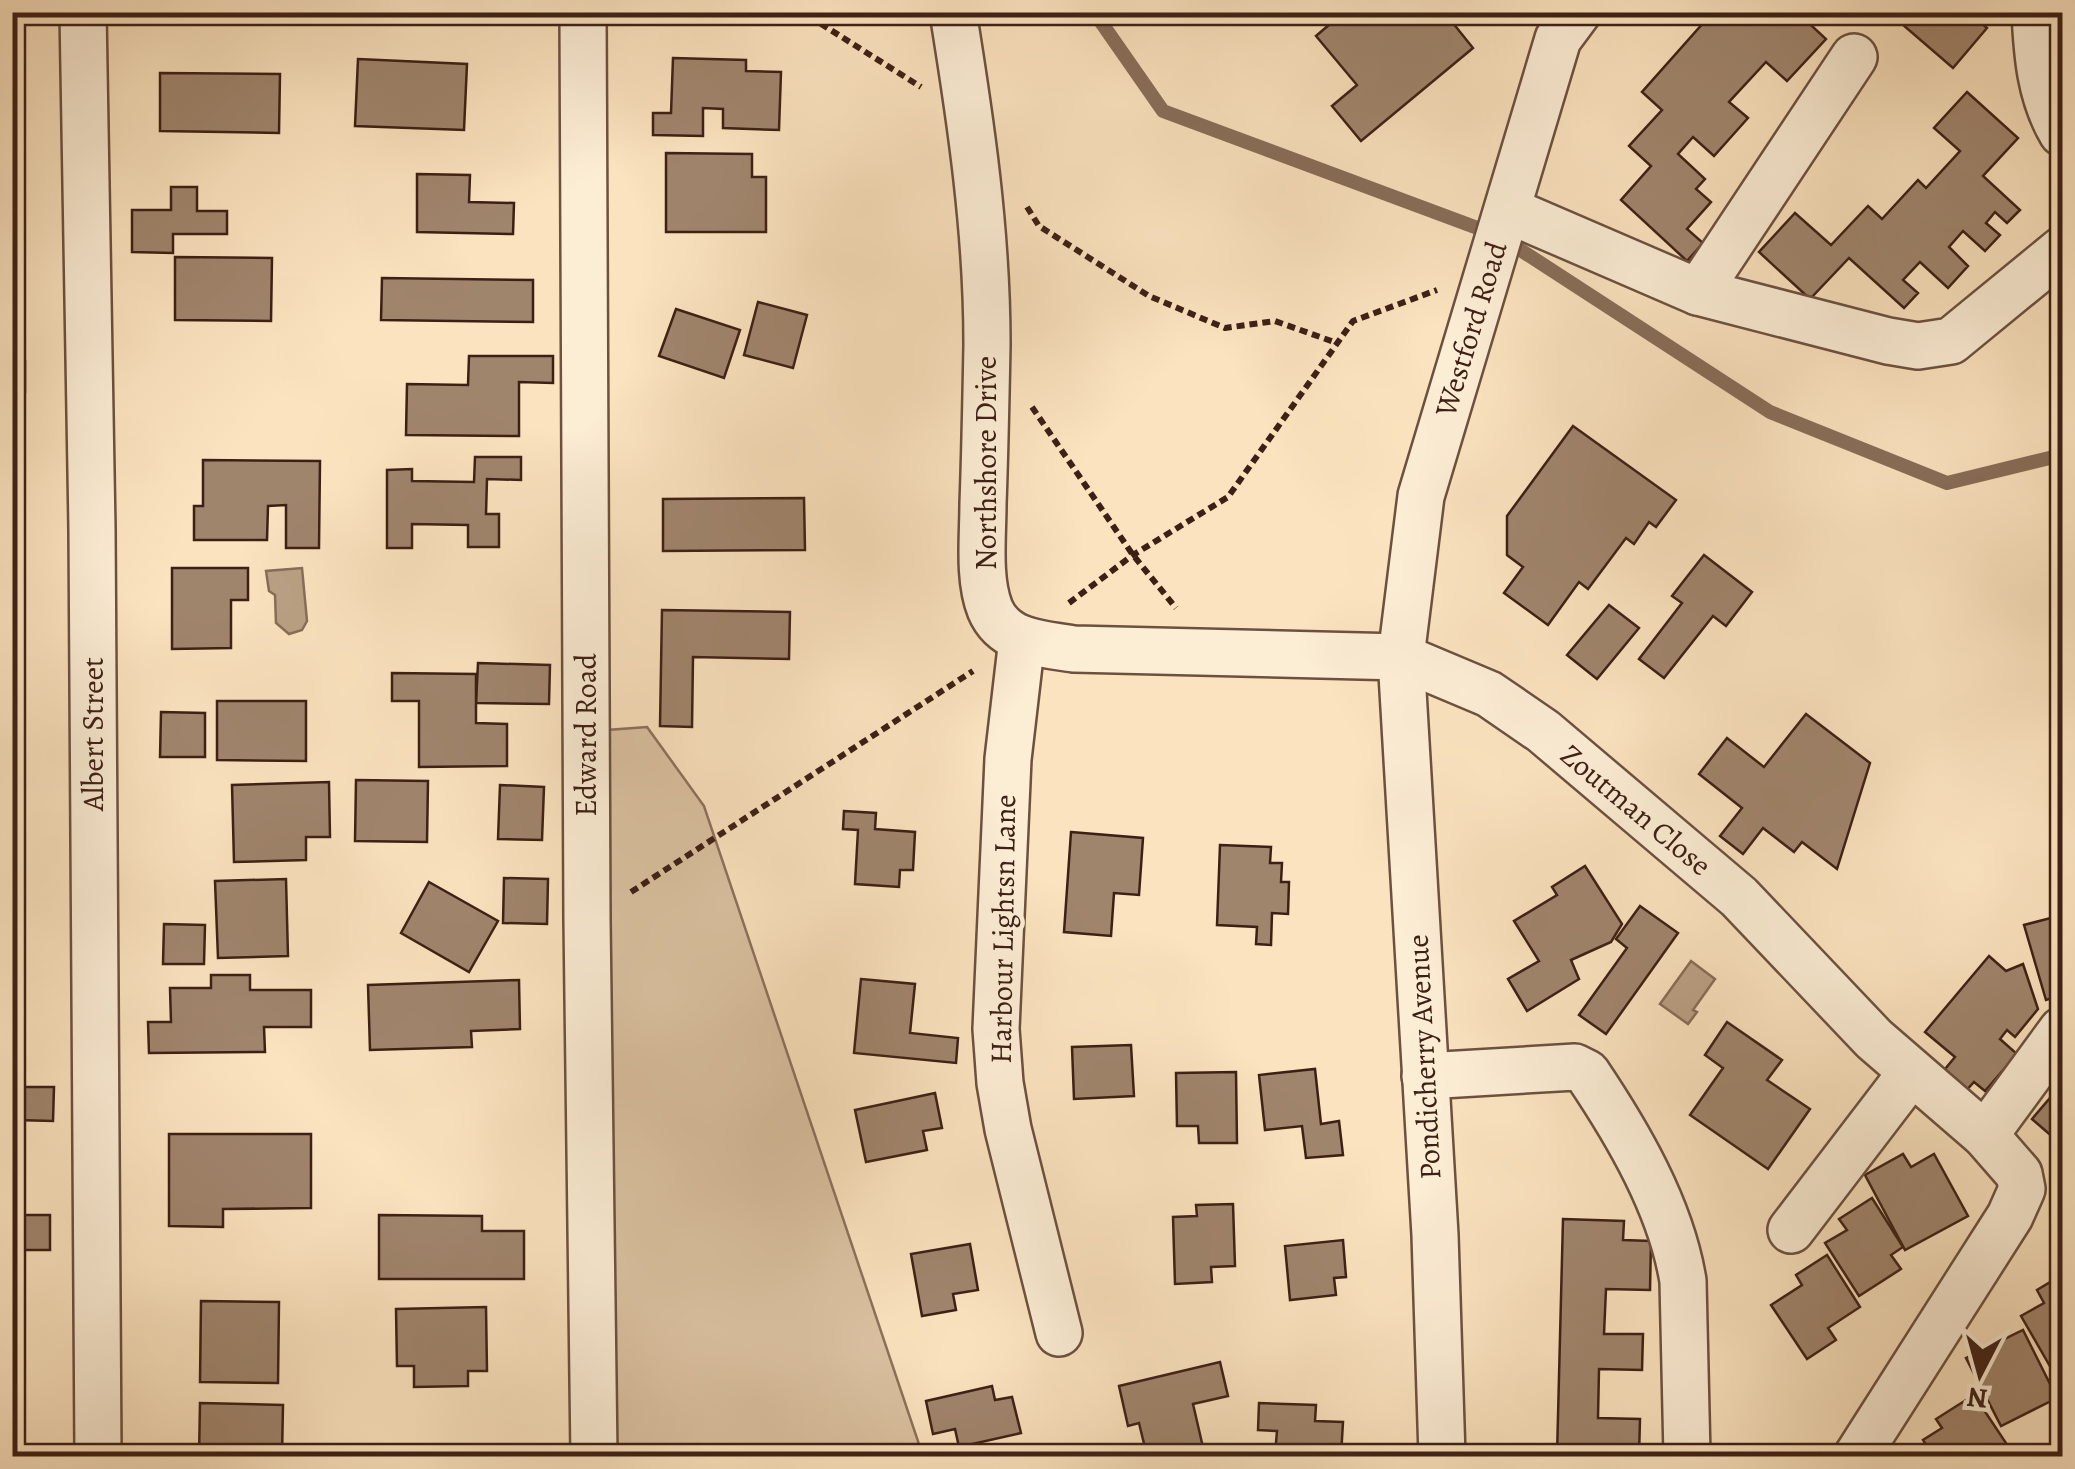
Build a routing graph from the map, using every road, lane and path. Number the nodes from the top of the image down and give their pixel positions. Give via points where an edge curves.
1 (83, 12) edge
2 (583, 12) edge
3 (757, 12) edge
4 (953, 12) edge
5 (2035, 12) edge
6 (1562, 22) edge
7 (1854, 57) dead end
8 (972, 123) junction
9 (2062, 133) edge
10 (1020, 197) dead end
11 (1508, 210) junction
12 (2062, 250) edge
13 (1490, 271) junction
14 (1698, 292) junction
15 (1337, 343) junction
16 (1032, 407) dead end
17 (1133, 554) junction
18 (1022, 639) junction
19 (1211, 652) junction
20 (1401, 657) junction
21 (587, 920) junction
22 (2062, 1030) edge
23 (1910, 1073) junction
24 (1425, 1076) junction
25 (1985, 1135) junction
26 (1792, 1230) dead end
27 (1060, 1333) dead end
28 (98, 1456) edge
29 (594, 1456) edge
30 (1442, 1456) edge
31 (1687, 1456) edge
32 (1857, 1456) edge

1 - 28 street, Albert Street
2 - 21 street, Edward Road
3 - 8 path via 818,22
4 - 8 street, Northshore Drive
5 - 9 street via 2046,100
6 - 11 street, Westford Road
7 - 14 street
8 - 18 street, Northshore Drive via 986,322 983,558 989,608 1002,630
10 - 15 path via 1039,226 1150,296 1225,328 1274,321
11 - 13 street, Westford Road
11 - 14 street
12 - 14 street via 1950,342 1935,346 1888,342
13 - 15 path via 1353,321
13 - 20 street, Westford Road via 1421,496
15 - 17 path via 1228,497
16 - 17 path
17 - 18 path
17 - 19 path
18 - 19 street via 1074,649
18 - 21 path
18 - 27 street, Harbour Lightsn Lane via 1008,759 996,1029 1008,1129
19 - 20 street
20 - 23 street, Zoutman Close via 1489,694 1543,731 1738,897
20 - 24 street, Pondicherry Avenue
21 - 29 street, Edward Road
22 - 25 street
23 - 25 street, Zoutman Close
23 - 26 street
24 - 30 street, Pondicherry Avenue
24 - 31 street via 1575,1067 1586,1073 1631,1147 1679,1255
25 - 32 street, Zoutman Close via 2019,1174 2019,1199

